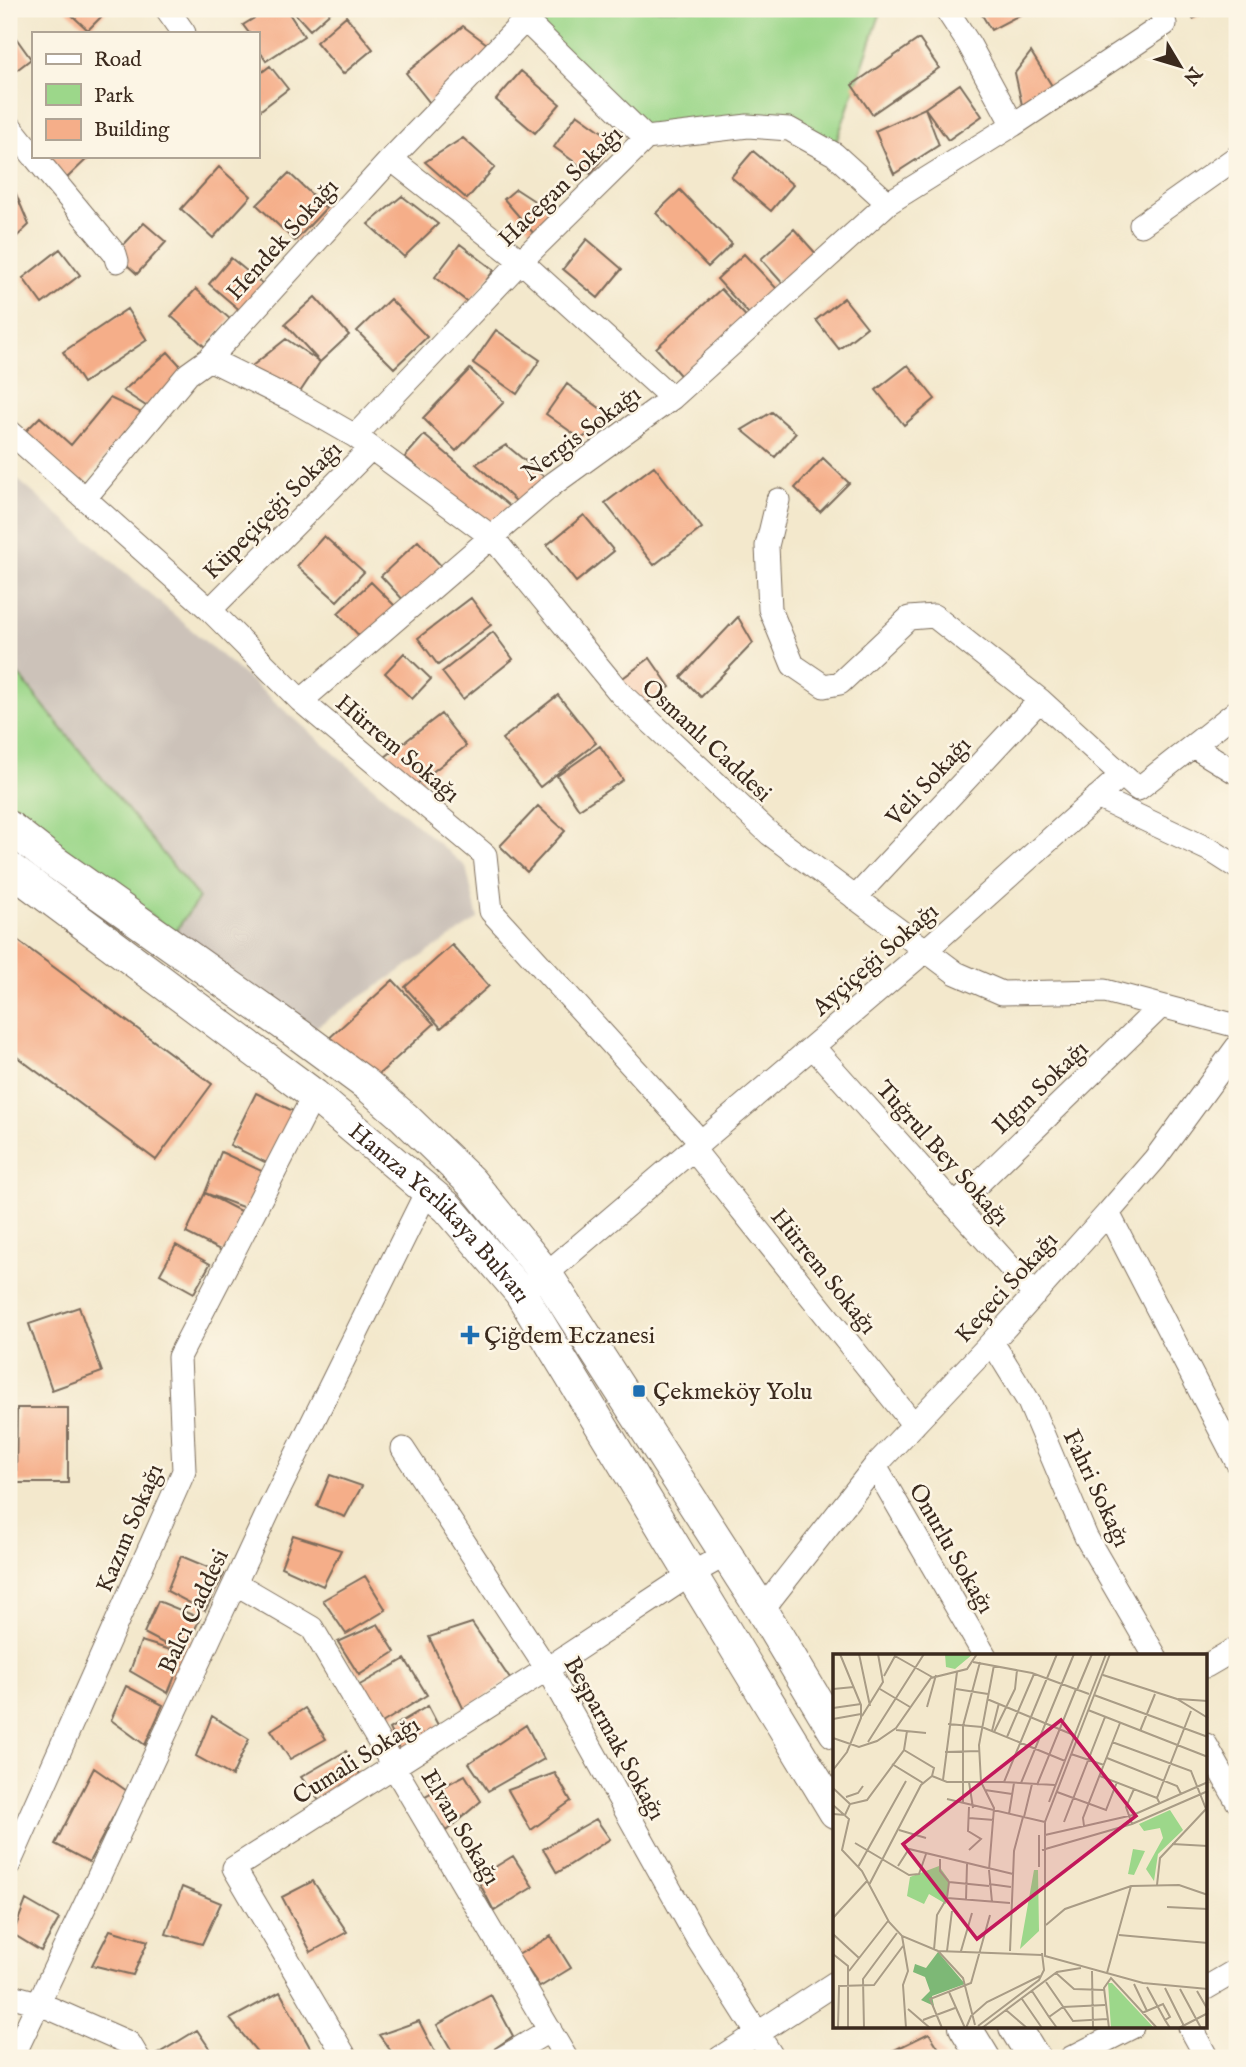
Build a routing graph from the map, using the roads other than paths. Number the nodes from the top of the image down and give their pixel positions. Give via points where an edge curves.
1 (167, 9) edge
2 (946, 9) edge
3 (1160, 9) edge
4 (523, 15) edge
5 (183, 32) edge
6 (9, 125) edge
7 (1013, 125) junction
8 (646, 138) junction
9 (32, 153) edge
10 (1237, 157) edge
11 (36, 158) edge
12 (391, 159) junction
13 (888, 202) junction
14 (1141, 225) dead end
15 (117, 261) dead end
16 (521, 261) junction
17 (209, 359) junction
18 (672, 398) junction
19 (9, 431) edge
20 (363, 442) junction
21 (85, 498) junction
22 (778, 500) dead end
23 (492, 537) junction
24 (210, 610) junction
25 (1040, 700) junction
26 (301, 701) junction
27 (1237, 711) edge
28 (1193, 746) junction
29 (1237, 773) edge
30 (1122, 775) junction
31 (1097, 797) junction
32 (9, 827) edge
33 (1237, 867) edge
34 (9, 868) edge
35 (855, 898) junction
36 (926, 950) junction
37 (1161, 1006) junction
38 (1237, 1026) edge
39 (813, 1047) junction
40 (1237, 1047) edge
41 (314, 1096) junction
42 (697, 1146) junction
43 (428, 1189) junction
44 (955, 1206) junction
45 (1108, 1213) junction
46 (546, 1274) junction
47 (520, 1292) junction
48 (1035, 1295) junction
49 (992, 1342) junction
50 (914, 1425) junction
51 (403, 1449) dead end
52 (1237, 1462) edge
53 (875, 1466) junction
54 (725, 1555) junction
55 (691, 1574) junction
56 (235, 1583) junction
57 (762, 1610) junction
58 (1237, 1648) edge
59 (984, 1654) edge
60 (1154, 1654) edge
61 (1208, 1665) edge
62 (547, 1669) junction
63 (833, 1729) edge
64 (1208, 1749) edge
65 (395, 1767) junction
66 (1237, 1801) edge
67 (833, 1809) edge
68 (9, 1864) edge
69 (1237, 1970) edge
70 (833, 1984) edge
71 (1208, 1987) edge
72 (9, 1995) edge
73 (38, 2003) junction
74 (966, 2028) edge
75 (1016, 2028) edge
76 (1130, 2028) edge
77 (1191, 2028) edge
78 (550, 2030) junction
79 (757, 2034) junction
80 (13, 2058) edge
81 (138, 2058) edge
82 (346, 2058) edge
83 (503, 2058) edge
84 (566, 2058) edge
85 (720, 2058) edge
86 (773, 2058) edge
87 (984, 2058) edge
88 (1034, 2058) edge
89 (1071, 2058) edge
90 (1207, 2058) edge

1 - 5 street
2 - 7 street
3 - 7 street, Nergis Sokağı via 1165,24
4 - 8 street
4 - 12 street, Hendek Sokağı
6 - 9 street
7 - 13 street, Nergis Sokağı
8 - 13 street, Hacegan Sokağı via 748,125 789,129 834,154
8 - 16 street, Hacegan Sokağı
10 - 14 street
11 - 15 street
12 - 16 street
12 - 17 street, Hendek Sokağı
13 - 18 street, Nergis Sokağı
16 - 18 street
16 - 20 street, Hacegan Sokağı
17 - 20 street, Osmanlı Caddesi
17 - 21 street, Hendek Sokağı via 188,373
18 - 23 street, Nergis Sokağı via 553,484
19 - 21 street, Hürrem Sokağı
20 - 23 street, Osmanlı Caddesi
20 - 24 street, Küpeçiçeği Sokağı
21 - 24 street, Hürrem Sokağı
22 - 25 street via 767,546 770,609 793,665 824,685 841,683 909,618 934,616
23 - 26 street, Nergis Sokağı
23 - 35 street, Osmanlı Caddesi via 620,693 770,834
24 - 26 street, Hürrem Sokağı
25 - 30 street
25 - 35 street, Veli Sokağı
26 - 42 street, Hürrem Sokağı via 485,855 491,911
27 - 28 street
28 - 29 street
28 - 30 street via 1138,789
30 - 31 street, Ayçiçeği Sokağı
31 - 33 street
31 - 36 street, Ayçiçeği Sokağı
32 - 46 main road, Hamza Yerlikaya Bulvarı via 366,1085 471,1182
34 - 41 main road, Hamza Yerlikaya Bulvarı
35 - 36 street, Osmanlı Caddesi
36 - 37 street, Osmanlı Caddesi via 956,973 1002,993 1104,991
36 - 39 street, Ayçiçeği Sokağı
37 - 38 street, Osmanlı Caddesi
37 - 44 street, Ilgın Sokağı
39 - 42 street, Ayçiçeği Sokağı
39 - 44 street, Tuğrul Bey Sokağı
40 - 45 street, Keçeci Sokağı via 1155,1159
41 - 43 main road, Hamza Yerlikaya Bulvarı
41 - 68 street, Kazım Sokağı via 179,1357 184,1471
42 - 46 street, Ayçiçeği Sokağı
42 - 50 street, Hürrem Sokağı
43 - 47 main road, Hamza Yerlikaya Bulvarı
43 - 56 street, Balcı Caddesi
44 - 48 street, Tuğrul Bey Sokağı
45 - 48 street, Keçeci Sokağı
45 - 52 street
46 - 47 street, Ayçiçeği Sokağı
46 - 54 main road, Hamza Yerlikaya Bulvarı
47 - 55 main road, Hamza Yerlikaya Bulvarı
48 - 49 street, Keçeci Sokağı
49 - 50 street, Keçeci Sokağı
49 - 60 street, Fahri Sokağı via 1029,1402 1086,1536
50 - 53 street, Keçeci Sokağı
51 - 62 street, Beşparmak Sokağı
53 - 57 street, Keçeci Sokağı
53 - 59 street, Onurlu Sokağı
54 - 55 street, Cumali Sokağı
54 - 57 main road, Hamza Yerlikaya Bulvarı
55 - 62 street, Cumali Sokağı
55 - 67 main road, Hamza Yerlikaya Bulvarı
56 - 65 street, Elvan Sokağı via 312,1628
56 - 73 street, Balcı Caddesi
57 - 63 main road, Hamza Yerlikaya Bulvarı
58 - 61 street
62 - 65 street, Cumali Sokağı
62 - 79 street, Beşparmak Sokağı via 697,1938
64 - 66 street
65 - 78 street, Elvan Sokağı
65 - 82 street, Cumali Sokağı via 234,1868
69 - 71 street
70 - 79 street
72 - 73 street
73 - 80 street, Balcı Caddesi
73 - 81 street via 129,2043
74 - 87 main road
75 - 88 main road
76 - 89 street
77 - 90 street
78 - 83 street
78 - 84 street, Elvan Sokağı
79 - 85 street
79 - 86 street, Beşparmak Sokağı

